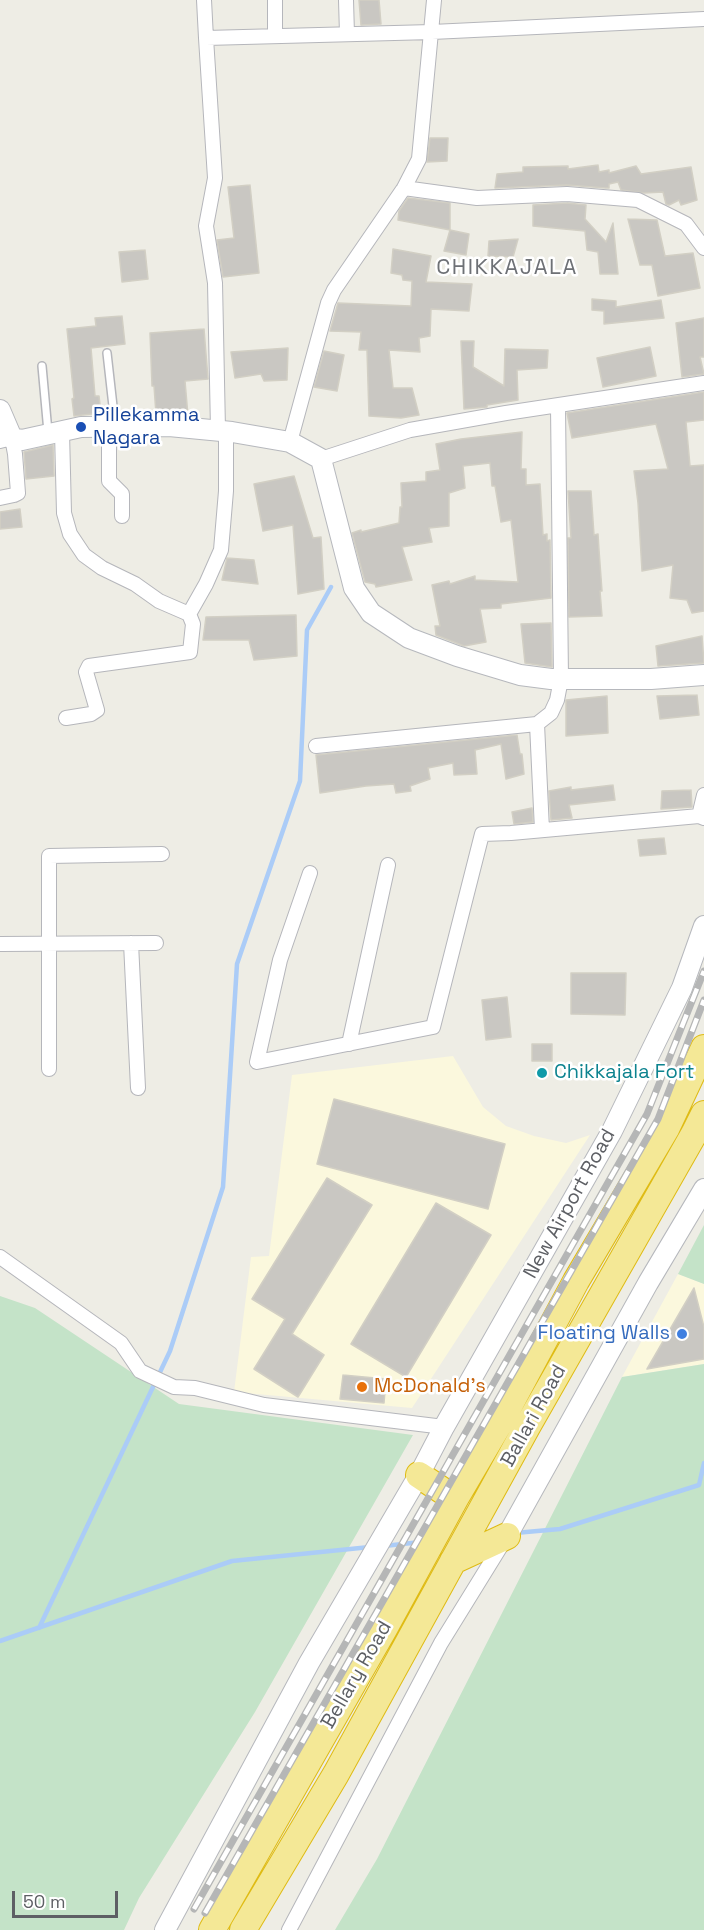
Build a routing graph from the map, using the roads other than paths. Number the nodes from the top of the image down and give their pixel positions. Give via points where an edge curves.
1 (204, 0) edge
2 (275, 0) edge
3 (346, 0) edge
4 (434, 0) edge
5 (704, 19) edge
6 (432, 32) junction
7 (346, 34) junction
8 (275, 36) junction
9 (206, 38) junction
10 (404, 188) junction
11 (704, 248) edge
12 (107, 353) dead end
13 (42, 366) dead end
14 (704, 383) edge
15 (558, 406) junction
16 (0, 410) edge
17 (112, 427) junction
18 (222, 431) junction
19 (55, 433) junction
20 (6, 440) edge
21 (290, 442) junction
22 (321, 459) junction
23 (0, 498) edge
24 (122, 516) dead end
25 (189, 614) junction
26 (704, 675) edge
27 (561, 679) junction
28 (66, 718) dead end
29 (537, 724) junction
30 (316, 746) dead end
31 (704, 795) edge
32 (701, 817) edge
33 (542, 830) junction
34 (162, 854) dead end
35 (388, 865) dead end
36 (310, 873) dead end
37 (704, 926) edge
38 (130, 943) junction
39 (156, 943) dead end
40 (0, 944) edge
41 (48, 944) junction
42 (349, 1044) junction
43 (704, 1048) edge
44 (50, 1069) dead end
45 (138, 1088) dead end
46 (704, 1114) edge
47 (704, 1189) edge
48 (0, 1257) edge
49 (502, 1419) joint
50 (444, 1426) junction
51 (419, 1475) junction
52 (454, 1498) junction
53 (509, 1533) junction
54 (462, 1546) junction
55 (165, 1930) edge
56 (212, 1930) edge
57 (243, 1930) edge
58 (289, 1930) edge

1 - 9 street
2 - 8 street
3 - 7 street
4 - 6 street
5 - 6 street
6 - 7 street
6 - 10 street via 419,159
7 - 8 street
8 - 9 street
9 - 18 street via 215,178 206,226 215,283
10 - 11 street via 477,198 567,194 638,200 686,224
10 - 21 street via 328,303
12 - 17 lane
13 - 19 lane
14 - 15 street
15 - 22 street via 410,430
15 - 27 street
16 - 20 street
17 - 18 street via 169,426
17 - 19 street via 81,427
17 - 24 street via 110,481 122,494
18 - 21 street
18 - 25 street via 226,491 221,550
19 - 20 street
19 - 25 street via 64,513 70,534 84,555 159,601
20 - 23 street via 15,454 18,492
21 - 22 street
22 - 27 street via 354,588 371,613 409,638 458,656 519,675
25 - 28 street via 193,624 190,652 89,666 86,672 97,710
26 - 27 street
27 - 29 street via 557,700
29 - 30 street
29 - 33 street
31 - 32 street
32 - 33 street
33 - 42 street via 482,834 433,1027
34 - 41 street via 49,855
35 - 42 street
36 - 42 street via 280,960 257,1062
37 - 50 street, New Airport Road via 682,988 612,1131
38 - 39 street
38 - 41 street
38 - 45 street
40 - 41 street
41 - 44 street
43 - 49 highway, Ballari Road via 666,1129 576,1281
46 - 54 highway, Ballari Road
47 - 53 street
48 - 50 street via 121,1343 140,1371 174,1387 195,1388 264,1405
49 - 52 highway, Bellary Road
50 - 51 street, New Airport Road
51 - 52 highway
51 - 55 street, New Airport Road via 309,1663
52 - 56 highway, Bellary Road
53 - 54 highway
53 - 58 street via 441,1643
54 - 57 highway, Bellary Road via 336,1774

